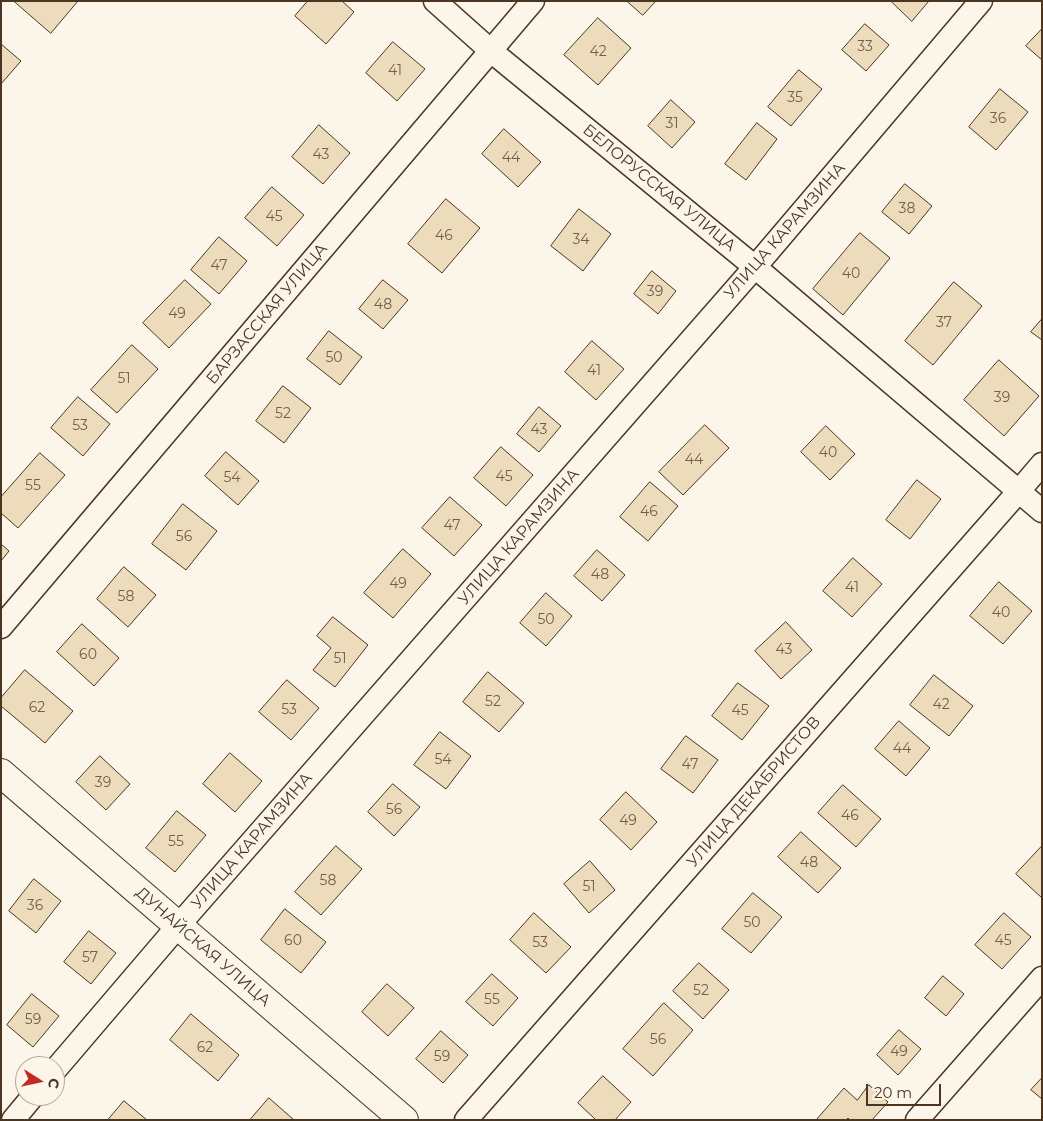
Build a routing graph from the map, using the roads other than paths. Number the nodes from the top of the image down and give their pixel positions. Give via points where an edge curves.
1 (435, 1) edge
2 (533, 1) edge
3 (981, 1) edge
4 (491, 51) junction
5 (756, 267) junction
6 (1042, 464) edge
7 (1019, 491) junction
8 (1042, 511) edge
9 (1, 627) edge
10 (1, 773) edge
11 (178, 926) junction
12 (1042, 978) edge
13 (65, 1058) edge
14 (25, 1106) edge
15 (13, 1120) edge
16 (404, 1120) edge
17 (466, 1120) edge
18 (917, 1120) edge

1 - 4 street, БЕЛОРУССКАЯ УЛИЦА
2 - 4 street, БАРЗАССКАЯ УЛИЦА
3 - 5 street, УЛИЦА КАРАМЗИНА
4 - 5 street, БЕЛОРУССКАЯ УЛИЦА
4 - 9 street, БАРЗАССКАЯ УЛИЦА
5 - 7 street, БЕЛОРУССКАЯ УЛИЦА
5 - 11 street, УЛИЦА КАРАМЗИНА
6 - 7 street, УЛИЦА ДЕКАБРИСТОВ
7 - 8 street, БЕЛОРУССКАЯ УЛИЦА
7 - 17 street, УЛИЦА ДЕКАБРИСТОВ
10 - 11 street, ДУНАЙСКАЯ УЛИЦА
11 - 13 street, УЛИЦА КАРАМЗИНА
11 - 16 street, ДУНАЙСКАЯ УЛИЦА
12 - 18 street
14 - 15 street

